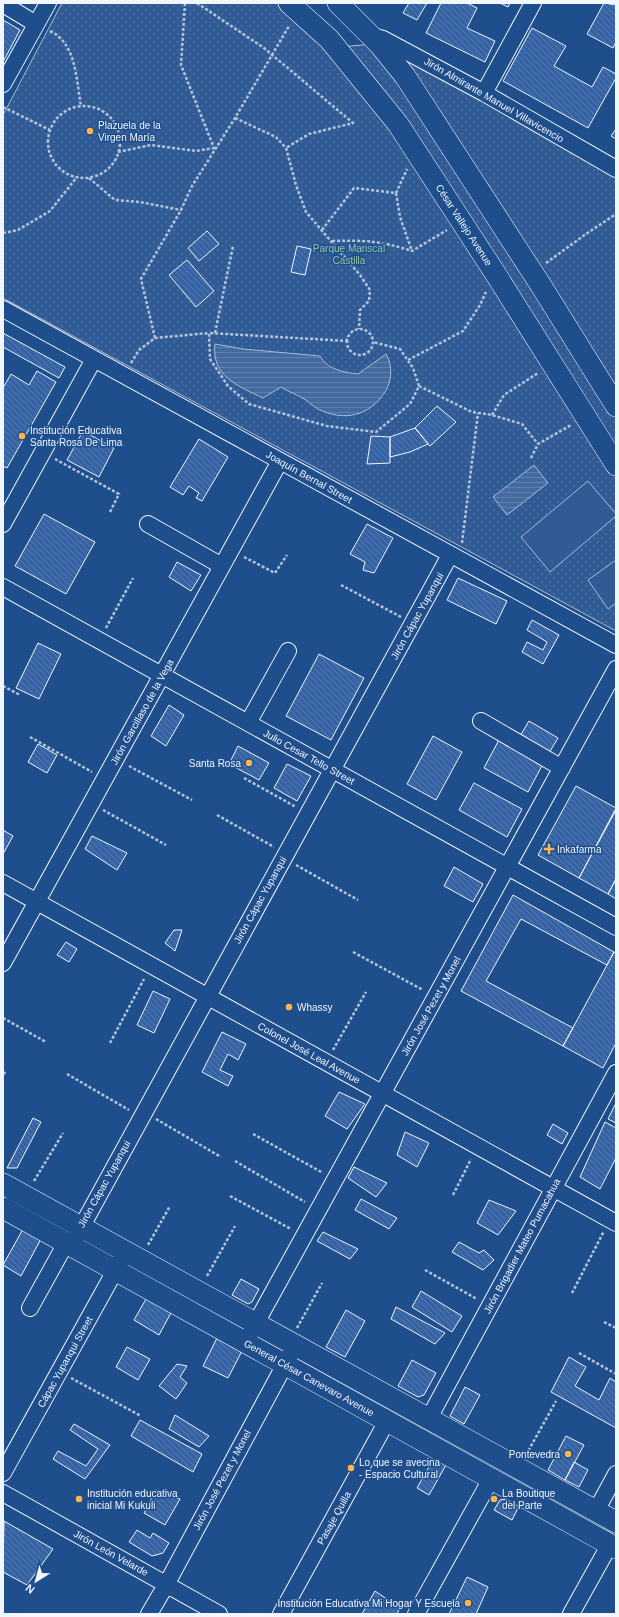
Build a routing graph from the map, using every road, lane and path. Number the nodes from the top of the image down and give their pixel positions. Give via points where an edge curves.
1 (48, 3) edge
2 (185, 3) edge
3 (197, 3) edge
4 (338, 3) edge
5 (533, 3) edge
6 (3, 4) edge
7 (294, 7) edge
8 (36, 24) junction
9 (371, 36) junction
10 (271, 54) junction
11 (3, 84) edge
12 (484, 93) junction
13 (81, 106) junction
14 (3, 107) edge
15 (235, 118) junction
16 (50, 130) junction
17 (215, 148) junction
18 (286, 148) junction
19 (118, 152) junction
20 (418, 155) junction
21 (616, 169) edge
22 (77, 177) junction
23 (88, 178) junction
24 (396, 193) junction
25 (181, 210) junction
26 (616, 214) edge
27 (461, 221) junction
28 (322, 230) junction
29 (3, 233) edge
30 (332, 242) junction
31 (233, 246) dead end
32 (412, 251) junction
33 (530, 269) junction
34 (498, 277) junction
35 (552, 305) junction
36 (3, 309) edge
37 (525, 320) junction
38 (359, 330) junction
39 (208, 333) junction
40 (215, 333) junction
41 (155, 338) junction
42 (348, 341) junction
43 (373, 342) junction
44 (94, 359) junction
45 (408, 360) junction
46 (551, 363) junction
47 (124, 375) junction
48 (419, 386) junction
49 (616, 406) edge
50 (478, 413) junction
51 (492, 415) junction
52 (585, 417) junction
53 (538, 444) junction
54 (43, 452) junction
55 (531, 458) dead end
56 (280, 461) junction
57 (616, 465) edge
58 (110, 512) dead end
59 (3, 524) edge
60 (148, 524) dead end
61 (231, 550) junction
62 (287, 555) dead end
63 (455, 558) junction
64 (222, 566) junction
65 (133, 578) dead end
66 (341, 585) dead end
67 (3, 587) edge
68 (413, 623) junction
69 (99, 641) junction
70 (616, 645) edge
71 (288, 651) dead end
72 (616, 669) edge
73 (162, 675) junction
74 (3, 686) edge
75 (20, 695) dead end
76 (482, 721) dead end
77 (248, 723) junction
78 (30, 737) dead end
79 (116, 759) junction
80 (562, 768) junction
81 (332, 770) junction
82 (244, 778) dead end
83 (105, 779) junction
84 (192, 800) dead end
85 (91, 804) junction
86 (308, 813) junction
87 (217, 815) dead end
88 (166, 845) dead end
89 (284, 856) junction
90 (507, 867) junction
91 (3, 883) edge
92 (358, 900) dead end
93 (37, 902) junction
94 (616, 927) edge
95 (353, 952) dead end
96 (3, 963) edge
97 (151, 965) junction
98 (366, 992) dead end
99 (207, 996) junction
100 (436, 997) junction
101 (3, 1018) edge
102 (46, 1042) dead end
103 (110, 1043) dead end
104 (326, 1062) junction
105 (3, 1072) edge
106 (616, 1073) edge
107 (6, 1074) dead end
108 (67, 1074) dead end
109 (383, 1094) junction
110 (142, 1114) junction
111 (63, 1133) dead end
112 (253, 1134) dead end
113 (477, 1146) junction
114 (221, 1157) dead end
115 (235, 1161) dead end
116 (335, 1180) junction
117 (3, 1184) edge
118 (553, 1188) junction
119 (453, 1195) dead end
120 (26, 1196) junction
121 (230, 1196) dead end
122 (170, 1206) dead end
123 (3, 1208) edge
124 (319, 1210) junction
125 (613, 1221) edge
126 (80, 1226) junction
127 (235, 1226) dead end
128 (304, 1236) junction
129 (69, 1244) junction
130 (133, 1256) junction
131 (116, 1270) junction
132 (424, 1270) dead end
133 (322, 1283) dead end
134 (198, 1292) junction
135 (572, 1293) dead end
136 (489, 1306) junction
137 (30, 1308) dead end
138 (604, 1322) dead end
139 (256, 1324) junction
140 (616, 1328) edge
141 (246, 1342) junction
142 (292, 1344) junction
143 (579, 1353) dead end
144 (285, 1364) junction
145 (60, 1371) junction
146 (616, 1374) edge
147 (556, 1400) dead end
148 (141, 1416) dead end
149 (428, 1420) junction
150 (387, 1421) junction
151 (519, 1469) junction
152 (3, 1473) edge
153 (616, 1474) edge
154 (491, 1479) junction
155 (3, 1493) edge
156 (596, 1511) junction
157 (616, 1522) edge
158 (613, 1546) edge
159 (166, 1585) junction
160 (149, 1614) edge
161 (219, 1614) edge
162 (281, 1614) edge
163 (416, 1614) edge
164 (571, 1614) edge

1 - 8 street
2 - 17 path via 181,66
3 - 10 path
4 - 9 main road
5 - 12 street
6 - 8 street
7 - 10 path
7 - 20 main road, César Vallejo Avenue via 328,39 361,78 398,124
8 - 11 street
8 - 13 path via 54,33 72,54
9 - 12 street, Jirón Almirante Manuel Villavicencio via 383,38
9 - 33 main road via 405,76
10 - 15 path
10 - 18 path via 354,123 309,134
12 - 21 street, Jirón Almirante Manuel Villavicencio
13 - 16 path via 62,114 54,121
13 - 19 path via 100,110 108,116 118,133
14 - 16 path
15 - 17 path
15 - 18 path via 276,137
16 - 22 path via 50,154 56,165
17 - 19 path via 196,151 151,145
17 - 25 path
18 - 28 path via 306,212
19 - 23 path via 107,170
20 - 24 path via 405,172
20 - 27 main road, César Vallejo Avenue
22 - 23 path
22 - 29 path via 50,211 18,230
23 - 25 path via 115,200
24 - 28 path via 354,188
24 - 32 path via 400,217
25 - 41 path via 141,279
26 - 33 path
27 - 32 path
27 - 34 main road, César Vallejo Avenue
28 - 30 path
30 - 32 path via 364,240 388,243
30 - 38 path via 370,290 369,302 360,310
31 - 40 path
33 - 34 main road via 519,281 513,283
33 - 35 main road
34 - 37 main road, César Vallejo Avenue
34 - 45 path via 462,331
35 - 37 main road via 539,301 533,303 528,307
35 - 49 main road
36 - 44 street, Joaquín Bernal Street
37 - 46 main road, César Vallejo Avenue
38 - 42 path via 351,334
38 - 43 path via 370,334
39 - 40 path
39 - 41 path
39 - 48 path via 210,359 228,386 249,404 327,426 376,432 410,404
40 - 42 path
41 - 47 path via 139,350
42 - 43 path via 353,352 360,354 371,350
43 - 45 path via 400,349
44 - 47 street, Joaquín Bernal Street
44 - 54 street
45 - 48 path
46 - 51 path via 504,395
46 - 52 main road, César Vallejo Avenue
47 - 56 street, Joaquín Bernal Street
48 - 50 path
50 - 51 path
50 - 63 path
51 - 53 path via 522,424
52 - 53 path
52 - 57 main road, César Vallejo Avenue
53 - 55 path
54 - 58 path via 119,494
54 - 59 street
56 - 61 street, Jirón Garcillaso de la Vega
56 - 63 street, Joaquín Bernal Street
60 - 64 street
61 - 62 path via 275,573
61 - 64 street, Jirón Garcillaso de la Vega
63 - 68 street, Jirón Cápac Yupanqui
63 - 70 street, Joaquín Bernal Street
64 - 73 street, Jirón Garcillaso de la Vega
65 - 69 path
66 - 68 path
67 - 69 street, Julio Cesar Tello Street
68 - 81 street, Jirón Cápac Yupanqui
69 - 73 street, Julio Cesar Tello Street
71 - 77 street
72 - 80 street, Jirón José Pezet y Monel
73 - 77 street, Julio Cesar Tello Street
73 - 79 street, Jirón Garcillaso de la Vega
74 - 75 path
76 - 80 street
77 - 81 street, Julio Cesar Tello Street
78 - 83 path
79 - 83 street, Jirón Garcillaso de la Vega
79 - 84 path
80 - 90 street, Jirón José Pezet y Monel
81 - 86 street, Jirón Cápac Yupanqui
81 - 90 street, Julio Cesar Tello Street
82 - 86 path
83 - 85 street, Jirón Garcillaso de la Vega
85 - 88 path
85 - 93 street, Jirón Garcillaso de la Vega
86 - 89 street, Jirón Cápac Yupanqui
87 - 89 path
89 - 92 path
89 - 99 street, Jirón Cápac Yupanqui
90 - 94 street, Julio Cesar Tello Street
90 - 100 street, Jirón José Pezet y Monel
91 - 93 street, Colonel José Leal Avenue
93 - 96 street, Jirón Garcillaso de la Vega
93 - 97 street, Colonel José Leal Avenue
95 - 100 path
97 - 99 street, Colonel José Leal Avenue
97 - 103 path
98 - 104 path
99 - 104 street, Colonel José Leal Avenue
99 - 110 street, Jirón Cápac Yupanqui
100 - 109 street, Jirón José Pezet y Monel
101 - 102 path
104 - 109 street, Colonel José Leal Avenue
105 - 107 path
106 - 118 street, Jirón Brigadier Mateo Pumacahua
108 - 110 path
109 - 113 street, Colonel José Leal Avenue
109 - 116 street, Jirón José Pezet y Monel
110 - 114 path
110 - 126 street, Jirón Cápac Yupanqui
111 - 120 path
112 - 116 path
113 - 118 street, Colonel José Leal Avenue
113 - 119 path
115 - 124 path
116 - 124 street, Jirón José Pezet y Monel
117 - 120 main road
118 - 125 street, Colonel José Leal Avenue
118 - 136 street, Jirón Brigadier Mateo Pumacahua
120 - 126 main road
121 - 128 path
122 - 130 path
123 - 129 main road, General César Canevaro Avenue
124 - 128 street, Jirón José Pezet y Monel
125 - 135 path
126 - 129 street, Jirón Cápac Yupanqui
126 - 130 main road
127 - 134 path
128 - 139 street, Jirón José Pezet y Monel
129 - 131 main road, General César Canevaro Avenue
129 - 137 street, Jirón Cápac Yupanqui
130 - 131 street, Cápac Yupanqui Street
130 - 134 main road
131 - 141 main road, General César Canevaro Avenue
131 - 145 street, Cápac Yupanqui Street
132 - 136 path
133 - 142 path
134 - 139 main road
136 - 149 street, Jirón Brigadier Mateo Pumacahua
138 - 140 path
139 - 141 street, Jirón José Pezet y Monel
139 - 142 main road
141 - 144 main road, General César Canevaro Avenue
142 - 144 street, Jirón José Pezet y Monel
142 - 149 main road
143 - 146 path
144 - 150 main road, General César Canevaro Avenue
144 - 159 street, Jirón José Pezet y Monel
145 - 148 path
145 - 152 street, Cápac Yupanqui Street
147 - 151 path
149 - 151 main road
150 - 154 main road, General César Canevaro Avenue
150 - 162 street, Pasaje Quilla
151 - 156 main road
153 - 156 street
154 - 158 main road, General César Canevaro Avenue
154 - 163 street
155 - 159 street, Jirón León Velarde
156 - 157 main road
158 - 164 street
159 - 160 street, Jirón José Pezet y Monel
159 - 161 street, Jirón León Velarde

